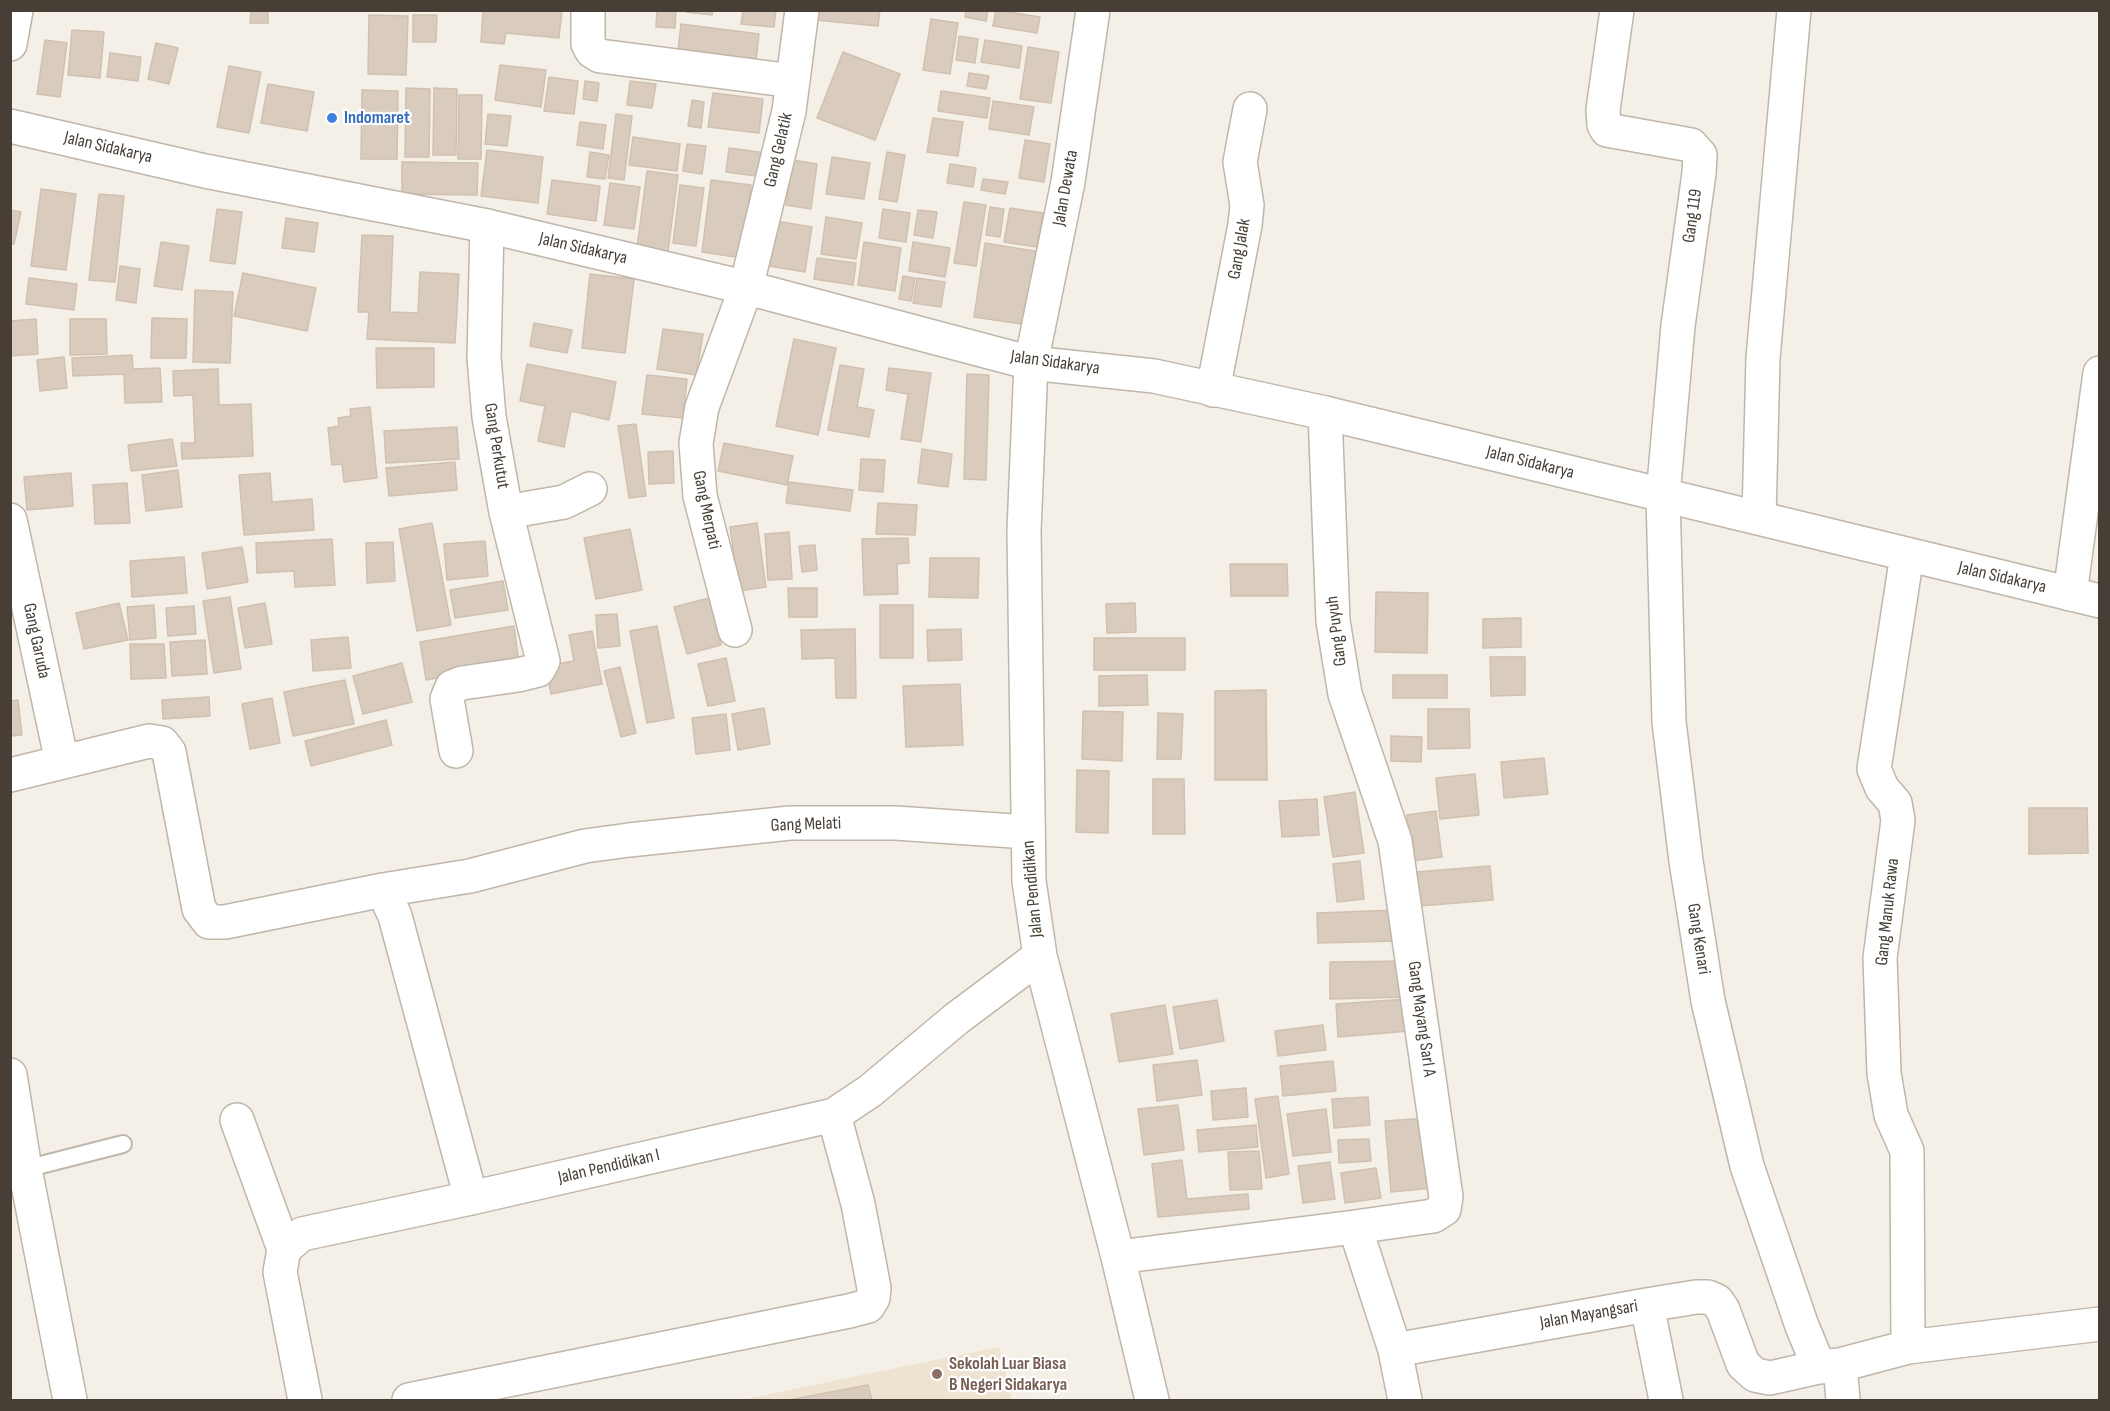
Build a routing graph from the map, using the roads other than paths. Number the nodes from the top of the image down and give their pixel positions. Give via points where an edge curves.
1 (16, 10) edge
2 (588, 10) edge
3 (802, 10) edge
4 (1093, 10) edge
5 (1617, 10) edge
6 (1794, 10) edge
7 (10, 44) edge
8 (793, 81) junction
9 (1250, 109) dead end
10 (10, 126) edge
11 (487, 226) junction
12 (746, 288) junction
13 (1031, 363) junction
14 (2100, 373) edge
15 (1214, 390) junction
16 (1325, 413) junction
17 (590, 489) dead end
18 (1664, 496) junction
19 (506, 512) junction
20 (1759, 518) junction
21 (10, 520) edge
22 (1907, 555) junction
23 (2085, 597) edge
24 (735, 630) dead end
25 (456, 751) dead end
26 (62, 762) junction
27 (10, 775) edge
28 (1028, 832) junction
29 (1395, 841) joint
30 (383, 890) junction
31 (1040, 956) junction
32 (10, 1075) edge
33 (834, 1115) junction
34 (237, 1119) dead end
35 (123, 1144) dead end
36 (25, 1169) junction
37 (471, 1198) junction
38 (1355, 1227) junction
39 (284, 1249) junction
40 (1118, 1257) junction
41 (1647, 1305) junction
42 (2100, 1324) edge
43 (1908, 1347) junction
44 (1395, 1350) junction
45 (1829, 1366) junction
46 (70, 1401) edge
47 (304, 1401) edge
48 (409, 1401) edge
49 (1152, 1401) edge
50 (1405, 1401) edge
51 (1666, 1401) edge
52 (1843, 1401) edge

1 - 7 street
2 - 8 street via 588,44 600,56
3 - 8 street, Gang Gelatik
4 - 13 street, Jalan Dewata via 1068,182
5 - 18 street, Gang 119 via 1603,110 1607,130 1691,145 1700,155 1678,326
6 - 20 street via 1763,358
8 - 12 street, Gang Gelatik
9 - 15 street, Gang Jalak via 1240,162 1247,205 1245,225
10 - 11 street, Jalan Sidakarya via 205,171
11 - 12 street, Jalan Sidakarya
11 - 19 street, Gang Perkutut via 484,358 489,417
12 - 13 street, Jalan Sidakarya
12 - 24 street, Gang Merpati via 702,407 696,442 700,496
13 - 15 street, Jalan Sidakarya via 1154,376
13 - 28 street, Jalan Pendidikan via 1024,531
14 - 23 street
15 - 16 street, Jalan Sidakarya
16 - 18 street, Jalan Sidakarya
16 - 29 street, Gang Puyuh via 1333,621 1345,694
17 - 19 street via 564,502
18 - 20 street, Jalan Sidakarya
18 - 45 street, Gang Kenari via 1669,722 1708,1001 1747,1166 1802,1326
19 - 25 street, Gang Perkutut via 543,662 538,670 452,687 447,699
20 - 22 street, Jalan Sidakarya
21 - 26 street, Gang Garuda
22 - 23 street, Jalan Sidakarya
22 - 43 street, Gang Manuk Rawa via 1874,769 1882,788 1895,803 1899,820 1880,958 1884,1073 1891,1115 1907,1151
26 - 27 street
26 - 30 street, Gang Melati via 149,741 162,743 169,752 199,909 209,922
28 - 30 street, Gang Melati via 895,823 790,823 585,846 470,876
28 - 31 street, Jalan Pendidikan via 1029,881
29 - 38 street, Gang Mayang SarI A via 1446,1197 1444,1209 1433,1216
30 - 37 street via 396,916
31 - 33 street, Jalan Pendidikan I
31 - 40 street, Jalan Pendidikan
32 - 36 street
33 - 37 street, Jalan Pendidikan I
33 - 48 street via 858,1204 874,1288 868,1306
34 - 39 street
35 - 36 lane
36 - 46 street
37 - 39 street, Jalan Pendidikan I via 302,1234
38 - 40 street
38 - 44 street
39 - 47 street via 280,1272
40 - 49 street, Jalan Pendidikan
41 - 44 street, Jalan Mayangsari
41 - 45 street, Jalan Mayangsari via 1696,1297 1717,1301 1743,1364 1755,1375 1770,1378
41 - 51 street
42 - 43 street, Jalan Mayangsari
43 - 45 street, Jalan Mayangsari
44 - 50 street
45 - 52 street, Gang Kenari

